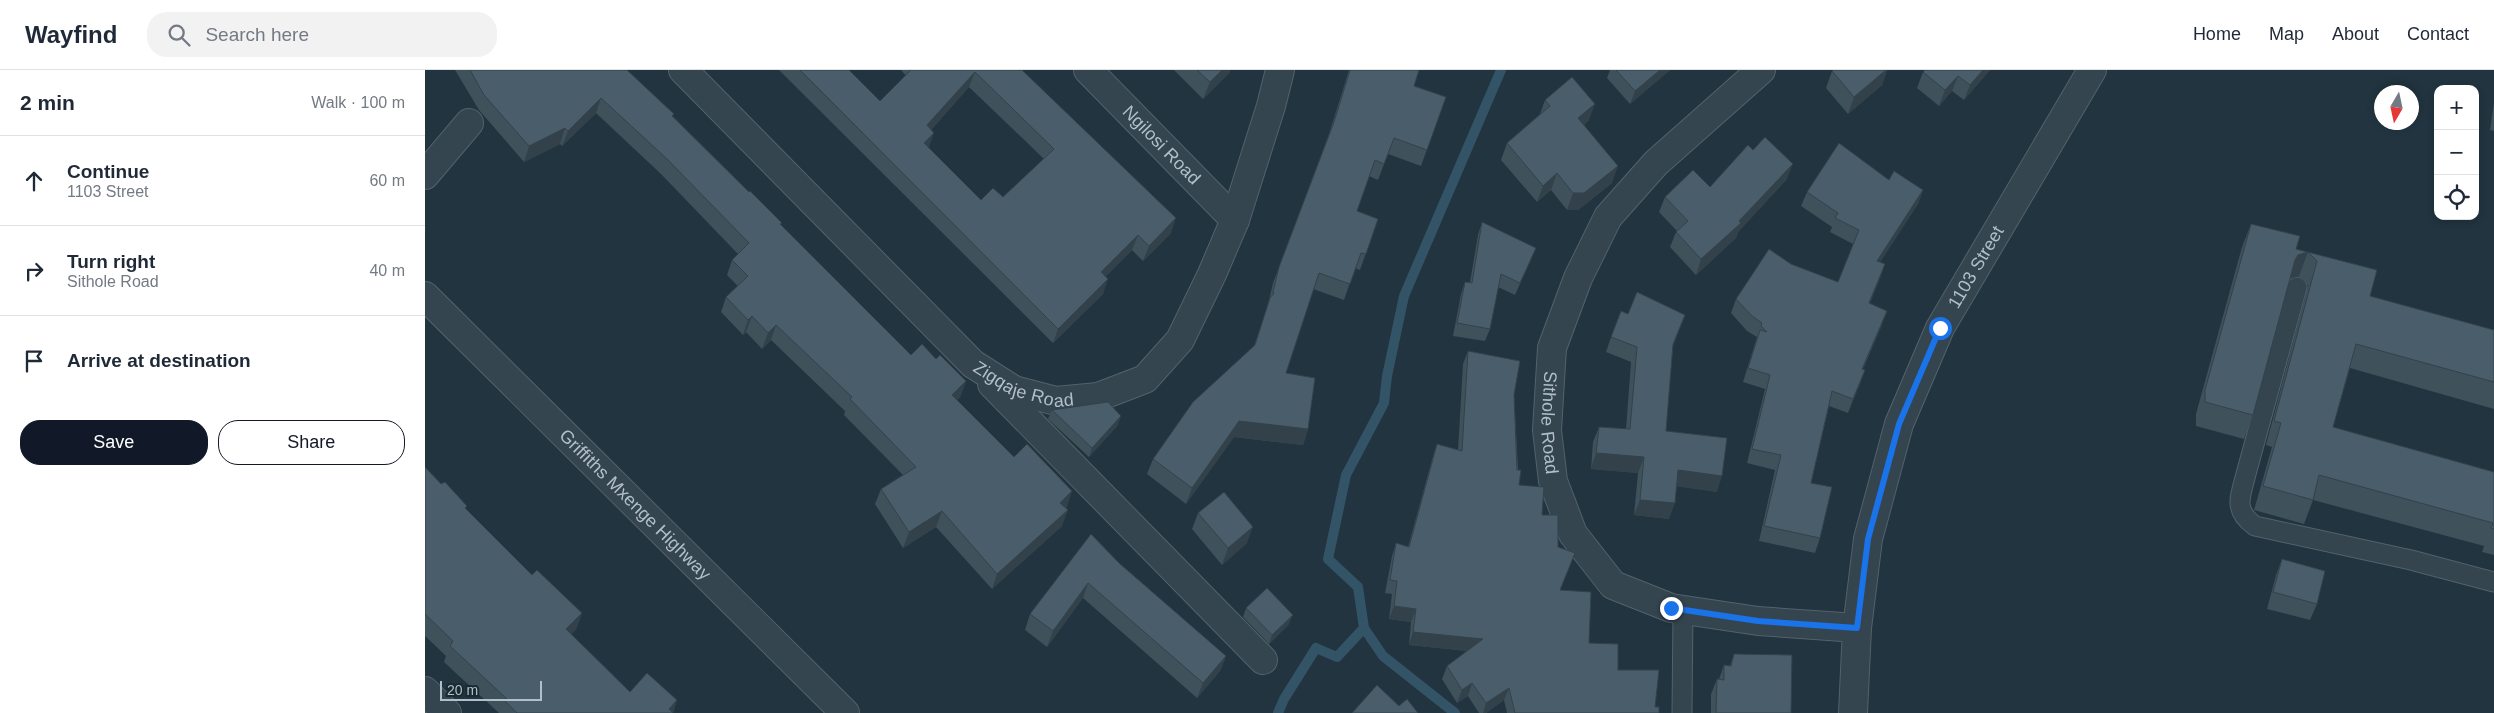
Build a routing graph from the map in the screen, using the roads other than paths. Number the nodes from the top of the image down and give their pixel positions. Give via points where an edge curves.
1 (683, 70) edge
2 (1088, 70) edge
3 (1280, 70) edge
4 (1761, 70) edge
5 (2092, 70) edge
6 (469, 124) dead end
7 (425, 175) edge
8 (1235, 220) junction
9 (2297, 286) dead end
10 (425, 296) edge
11 (973, 364) junction
12 (2494, 582) edge
13 (1683, 610) junction
14 (1857, 628) junction
15 (1263, 660) dead end
16 (425, 691) edge
17 (447, 713) edge
18 (845, 713) edge
19 (1682, 713) edge
20 (1853, 713) edge

1 - 11 street, Zigqaje Road
2 - 8 street, Ngilosi Road
3 - 8 street, Zigqaje Road
4 - 13 street, Sithole Road via 1656,162 1608,217 1578,278 1552,348 1547,430 1553,481 1573,534 1613,584
5 - 14 street, 1103 Street via 1940,328 1899,424 1868,539
6 - 7 street
8 - 11 street, Zigqaje Road via 1180,340 1145,379 1098,397 1055,401 1014,390
9 - 12 lane via 2245,474 2239,504 2243,518 2255,526
10 - 18 street, Griffiths Mxenge Highway
11 - 15 street
13 - 14 street, Sithole Road via 1758,621
13 - 19 lane
14 - 20 street, 1103 Street
16 - 17 street

